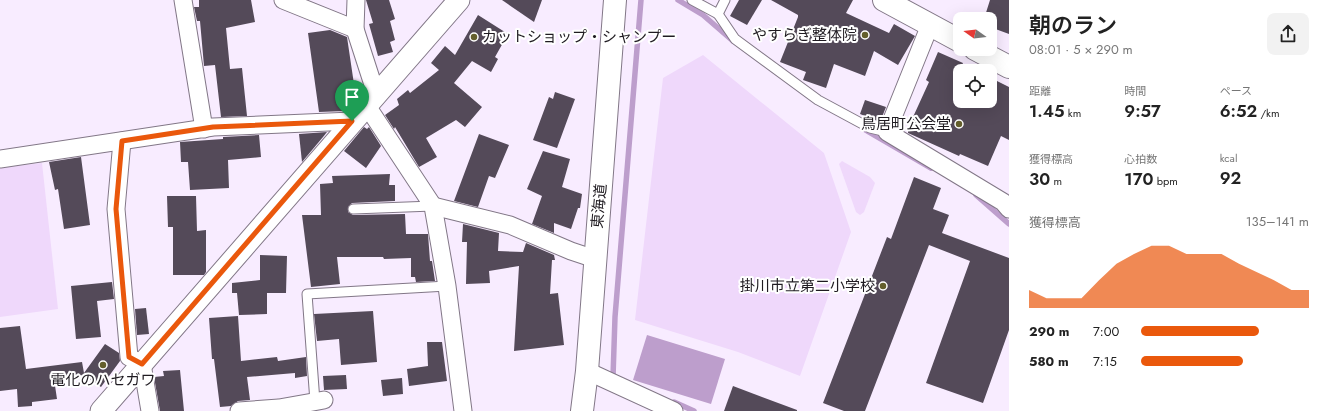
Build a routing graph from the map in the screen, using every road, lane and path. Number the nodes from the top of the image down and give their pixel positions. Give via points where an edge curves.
1 (183, 0) edge
2 (283, 0) edge
3 (356, 0) edge
4 (459, 0) edge
5 (615, 0) edge
6 (692, 0) edge
7 (725, 0) edge
8 (884, 0) edge
9 (718, 14) junction
10 (930, 25) junction
11 (355, 29) junction
12 (953, 37) edge
13 (988, 56) edge
14 (1009, 67) edge
15 (372, 100) junction
16 (352, 121) junction
17 (204, 129) junction
18 (887, 132) junction
19 (122, 141) junction
20 (0, 159) edge
21 (433, 206) junction
22 (353, 209) dead end
23 (1009, 210) edge
24 (595, 259) junction
25 (447, 286) junction
26 (142, 364) junction
27 (586, 371) junction
28 (320, 401) joint
29 (279, 409) edge
30 (101, 411) edge
31 (150, 411) edge
32 (240, 411) edge
33 (463, 411) edge
34 (582, 411) edge
35 (674, 411) edge

1 - 17 street
2 - 11 street
3 - 11 street
4 - 15 street
5 - 24 main road, 東海道
6 - 9 lane
7 - 9 lane
8 - 10 main road
9 - 18 lane via 734,39 818,100 870,128
10 - 12 main road
10 - 18 street
11 - 15 street
13 - 14 main road
15 - 16 street
15 - 21 street
16 - 17 street
16 - 26 street
17 - 19 street
18 - 23 street via 1004,202
19 - 20 street
19 - 26 street via 116,209 129,357
21 - 22 lane
21 - 24 street via 510,225
21 - 25 street
24 - 27 main road, 東海道
25 - 28 lane via 307,294
25 - 33 street
26 - 30 street
26 - 31 street
27 - 34 main road, 東海道
27 - 35 street
28 - 29 street
29 - 32 street

